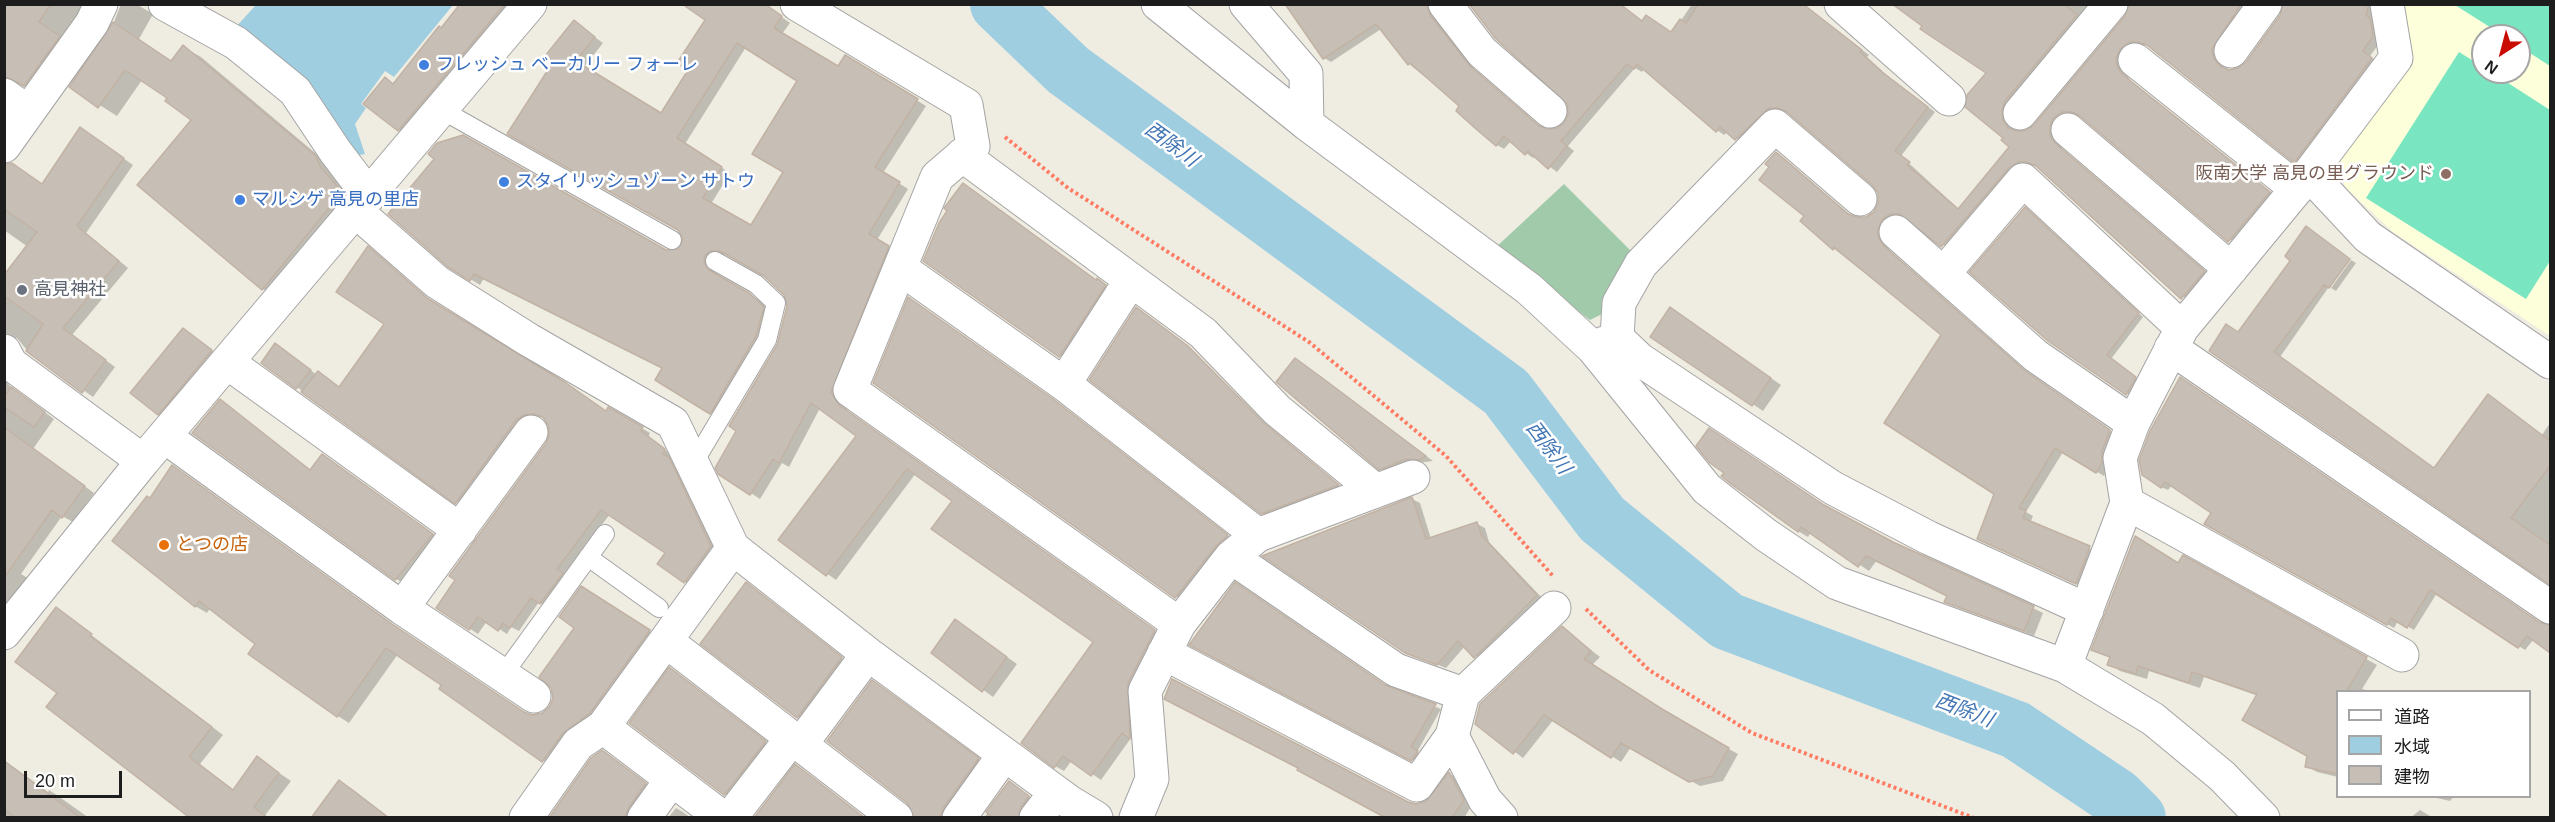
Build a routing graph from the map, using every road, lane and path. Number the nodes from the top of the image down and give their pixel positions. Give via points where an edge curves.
1 (101, 4) edge
2 (165, 4) edge
3 (531, 4) edge
4 (797, 4) edge
5 (1158, 4) edge
6 (1246, 4) edge
7 (1445, 4) edge
8 (1841, 4) edge
9 (2110, 4) edge
10 (2265, 4) edge
11 (2387, 4) edge
12 (2232, 51) dead end
13 (2135, 60) dead end
14 (1949, 99) dead end
15 (16, 104) edge
16 (966, 105) junction
17 (442, 110) junction
18 (1550, 111) dead end
19 (2020, 113) dead end
20 (1307, 124) junction
21 (2068, 130) dead end
22 (4, 146) edge
23 (962, 155) junction
24 (2303, 181) junction
25 (1860, 200) dead end
26 (363, 203) junction
27 (1896, 232) dead end
28 (672, 240) dead end
29 (715, 261) dead end
30 (900, 268) junction
31 (2231, 269) junction
32 (1944, 273) junction
33 (1131, 280) junction
34 (2176, 338) junction
35 (1605, 343) junction
36 (4, 351) edge
37 (227, 362) junction
38 (2550, 362) edge
39 (1064, 384) junction
40 (2133, 423) junction
41 (531, 432) dead end
42 (165, 436) junction
43 (143, 461) junction
44 (693, 464) junction
45 (1413, 477) dead end
46 (1376, 491) junction
47 (2127, 502) junction
48 (460, 530) junction
49 (605, 534) dead end
50 (1258, 535) junction
51 (733, 548) junction
52 (588, 557) junction
53 (1231, 557) junction
54 (1563, 597) junction
55 (2550, 607) edge
56 (402, 608) junction
57 (659, 608) dead end
58 (2086, 610) junction
59 (1179, 624) junction
60 (5, 632) edge
61 (666, 641) junction
62 (1164, 653) junction
63 (868, 654) junction
64 (2402, 655) dead end
65 (2065, 666) junction
66 (502, 675) junction
67 (1463, 693) junction
68 (534, 696) dead end
69 (603, 727) junction
70 (1452, 736) junction
71 (796, 741) junction
72 (1005, 754) junction
73 (672, 779) junction
74 (1056, 792) junction
75 (526, 818) edge
76 (644, 818) edge
77 (723, 818) edge
78 (730, 818) edge
79 (896, 818) edge
80 (959, 818) edge
81 (1036, 818) edge
82 (1096, 818) edge
83 (1136, 818) edge
84 (1501, 818) edge
85 (1974, 818) edge
86 (2263, 818) edge

1 - 15 street via 92,23
2 - 26 street via 236,43 295,91 335,151
3 - 17 street
4 - 16 street
5 - 20 street
6 - 20 street via 1306,74
7 - 18 street via 1482,52
8 - 14 street
9 - 19 street
10 - 12 street
11 - 24 street via 2396,58
13 - 24 street
15 - 22 street
16 - 23 street via 973,146
16 - 54 path via 1068,188 1309,342 1446,456
17 - 26 street
17 - 28 lane
20 - 35 street
21 - 31 street
23 - 30 street via 937,177
23 - 33 street
24 - 31 street
24 - 38 street via 2368,237
25 - 35 street via 1775,126 1641,264 1619,303
26 - 37 street
26 - 44 street via 437,282 673,423
27 - 32 street
29 - 44 lane via 756,284 776,303 766,340
30 - 39 street
30 - 59 street via 850,390
31 - 34 street
32 - 34 street via 2023,180
32 - 40 street via 2036,356
33 - 39 street
33 - 46 street via 1203,333 1277,410
34 - 40 street
34 - 55 street
35 - 58 street via 1639,359 1833,488 1929,538
35 - 65 street via 1707,489 1775,541 1837,583
36 - 43 street via 11,364
37 - 42 street
37 - 48 street
39 - 50 street
40 - 47 street via 2120,458
41 - 48 street
42 - 43 street
42 - 56 street
43 - 60 street
44 - 51 street
45 - 46 street
46 - 50 street
47 - 58 street
47 - 64 street
48 - 56 street
49 - 52 lane
50 - 53 street
51 - 61 street
51 - 63 street
52 - 57 lane
52 - 66 lane
53 - 59 street
53 - 67 street via 1396,670
54 - 67 street
54 - 85 path via 1649,670 1752,733
56 - 66 street
58 - 65 street
59 - 62 street
61 - 69 street
61 - 71 street
62 - 70 street via 1418,785
62 - 83 street via 1144,691 1152,779
63 - 71 street
63 - 72 street
65 - 86 street via 2153,719 2222,776
66 - 68 street
67 - 70 street
69 - 73 street
69 - 75 street via 578,744
70 - 84 street via 1485,800
71 - 78 street
71 - 79 street
72 - 74 street
72 - 80 street
73 - 76 street
73 - 77 street
74 - 81 street
74 - 82 street

